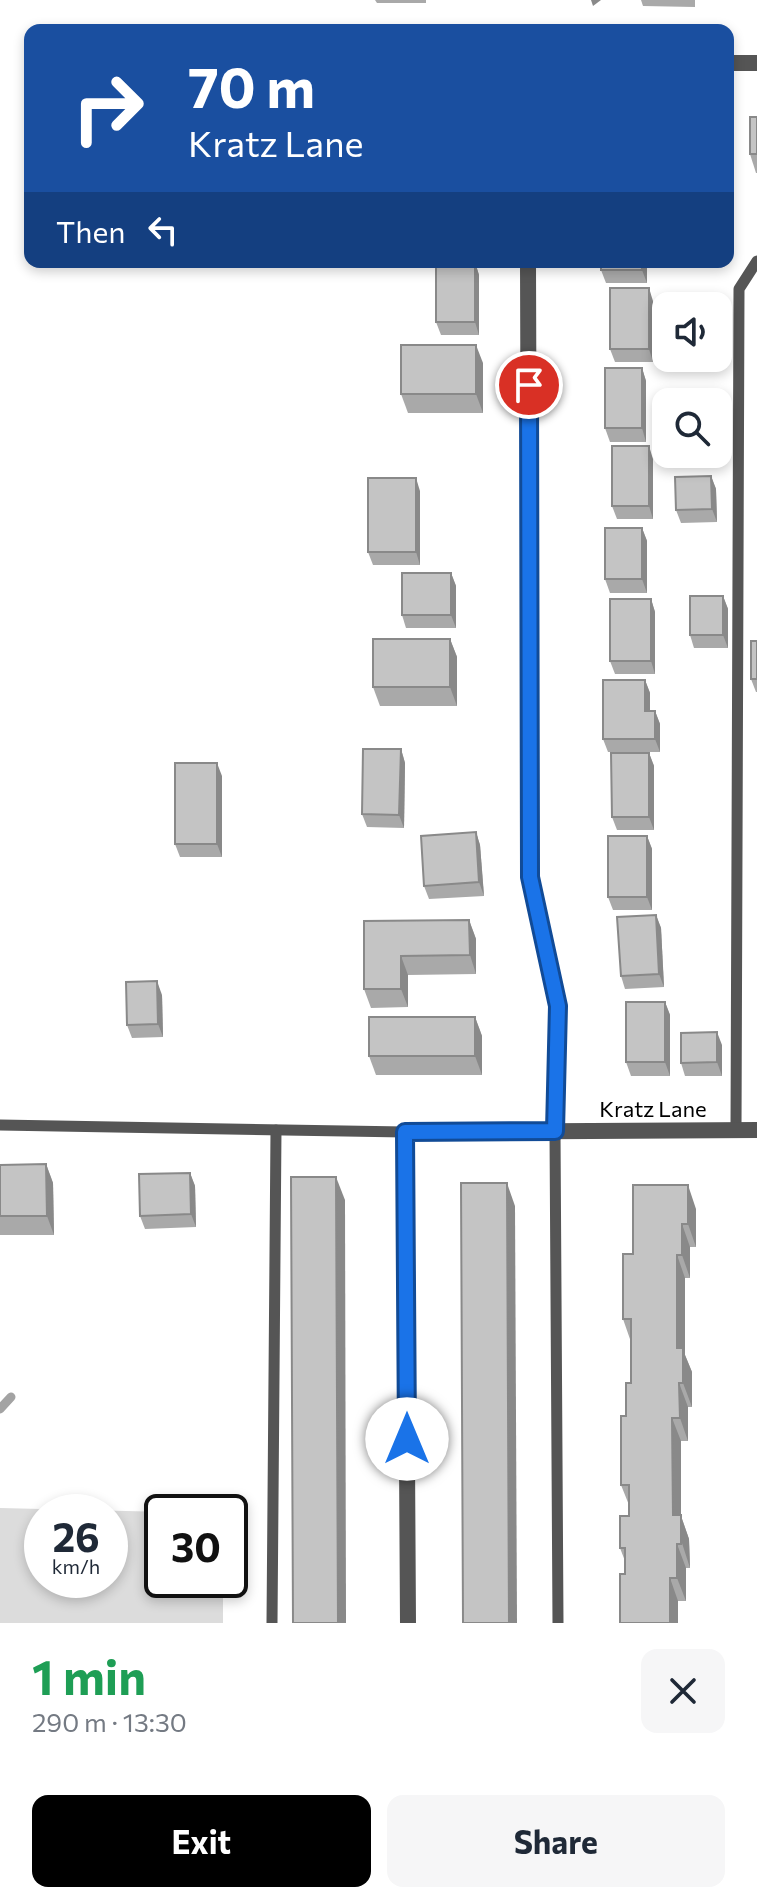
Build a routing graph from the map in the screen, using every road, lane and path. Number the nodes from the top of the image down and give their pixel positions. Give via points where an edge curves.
1 (734, 63) edge
2 (757, 63) edge
3 (757, 261) edge
4 (528, 268) edge
5 (0, 1125) edge
6 (736, 1129) junction
7 (276, 1130) junction
8 (757, 1130) edge
9 (555, 1131) junction
10 (405, 1132) junction
11 (272, 1623) edge
12 (408, 1623) edge
13 (558, 1623) edge

1 - 2 street
3 - 6 lane via 739,289
4 - 9 street via 530,877 558,1006
5 - 7 lane
6 - 8 street, Kratz Lane
6 - 9 street, Kratz Lane
7 - 10 lane
7 - 11 lane
9 - 10 street, Kratz Lane
9 - 13 lane
10 - 12 street

